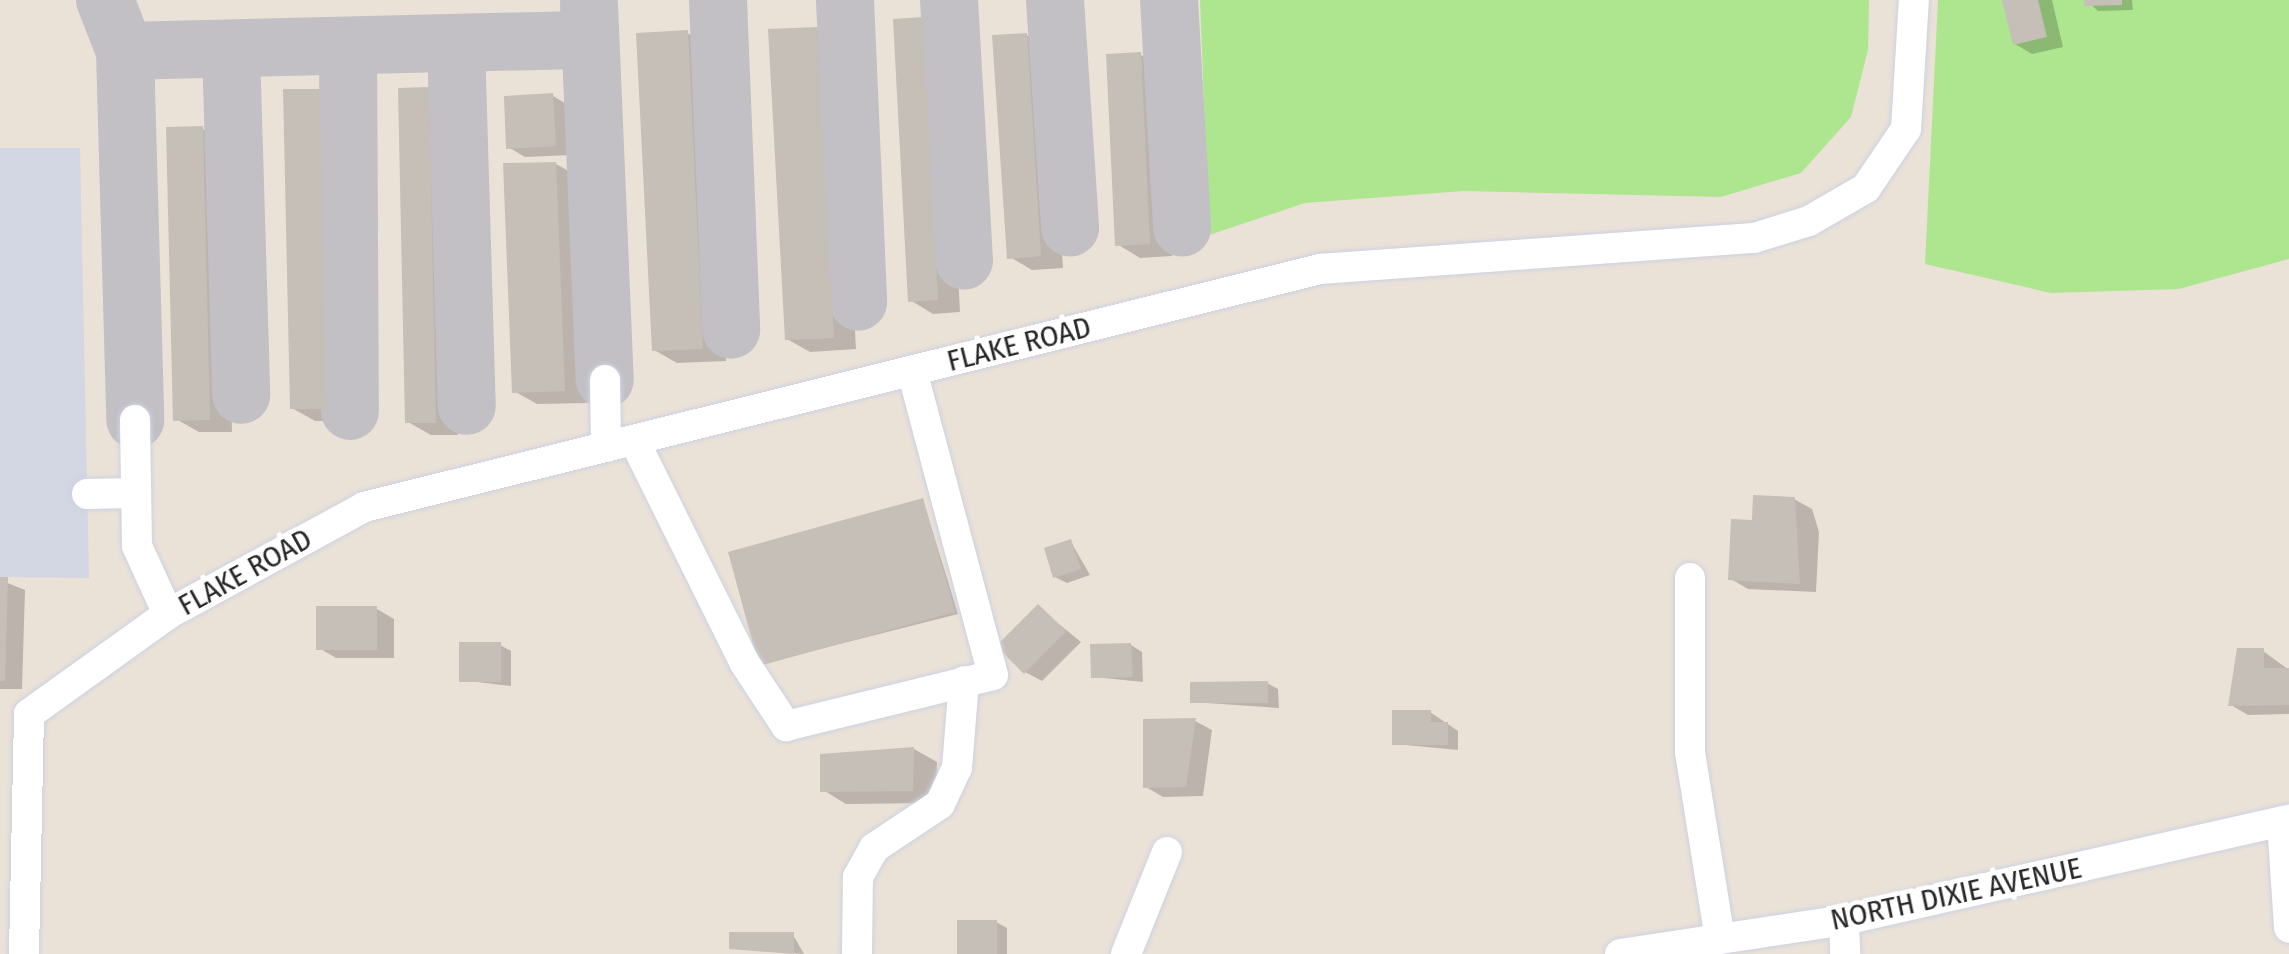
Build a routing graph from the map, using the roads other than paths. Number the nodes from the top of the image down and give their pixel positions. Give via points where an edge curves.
1 (1914, 0) edge
2 (912, 371) junction
3 (606, 380) dead end
4 (136, 420) dead end
5 (620, 443) junction
6 (135, 493) junction
7 (87, 494) dead end
8 (1690, 578) dead end
9 (168, 614) junction
10 (964, 681) junction
11 (14, 712) edge
12 (2286, 821) edge
13 (1167, 852) dead end
14 (1844, 920) junction
15 (2289, 928) edge
16 (1720, 939) junction
17 (24, 954) edge
18 (857, 954) edge
19 (1126, 954) edge
20 (1620, 954) edge
21 (1844, 954) edge

1 - 2 street, FLAKE ROAD via 1906,130 1866,188 1808,221 1754,238 1320,270
2 - 5 street, FLAKE ROAD
2 - 10 street via 993,674
3 - 5 street
4 - 6 street
5 - 9 street, FLAKE ROAD via 364,507
5 - 10 street via 786,726
6 - 7 street
6 - 9 street via 137,546
8 - 16 street via 1690,752
9 - 11 street, FLAKE ROAD
10 - 18 street via 957,768 940,804 874,848 858,877
11 - 17 street
12 - 14 street, NORTH DIXIE AVENUE
12 - 15 street
13 - 19 street
14 - 16 street, NORTH DIXIE AVENUE
14 - 21 street
16 - 20 street, NORTH DIXIE AVENUE

